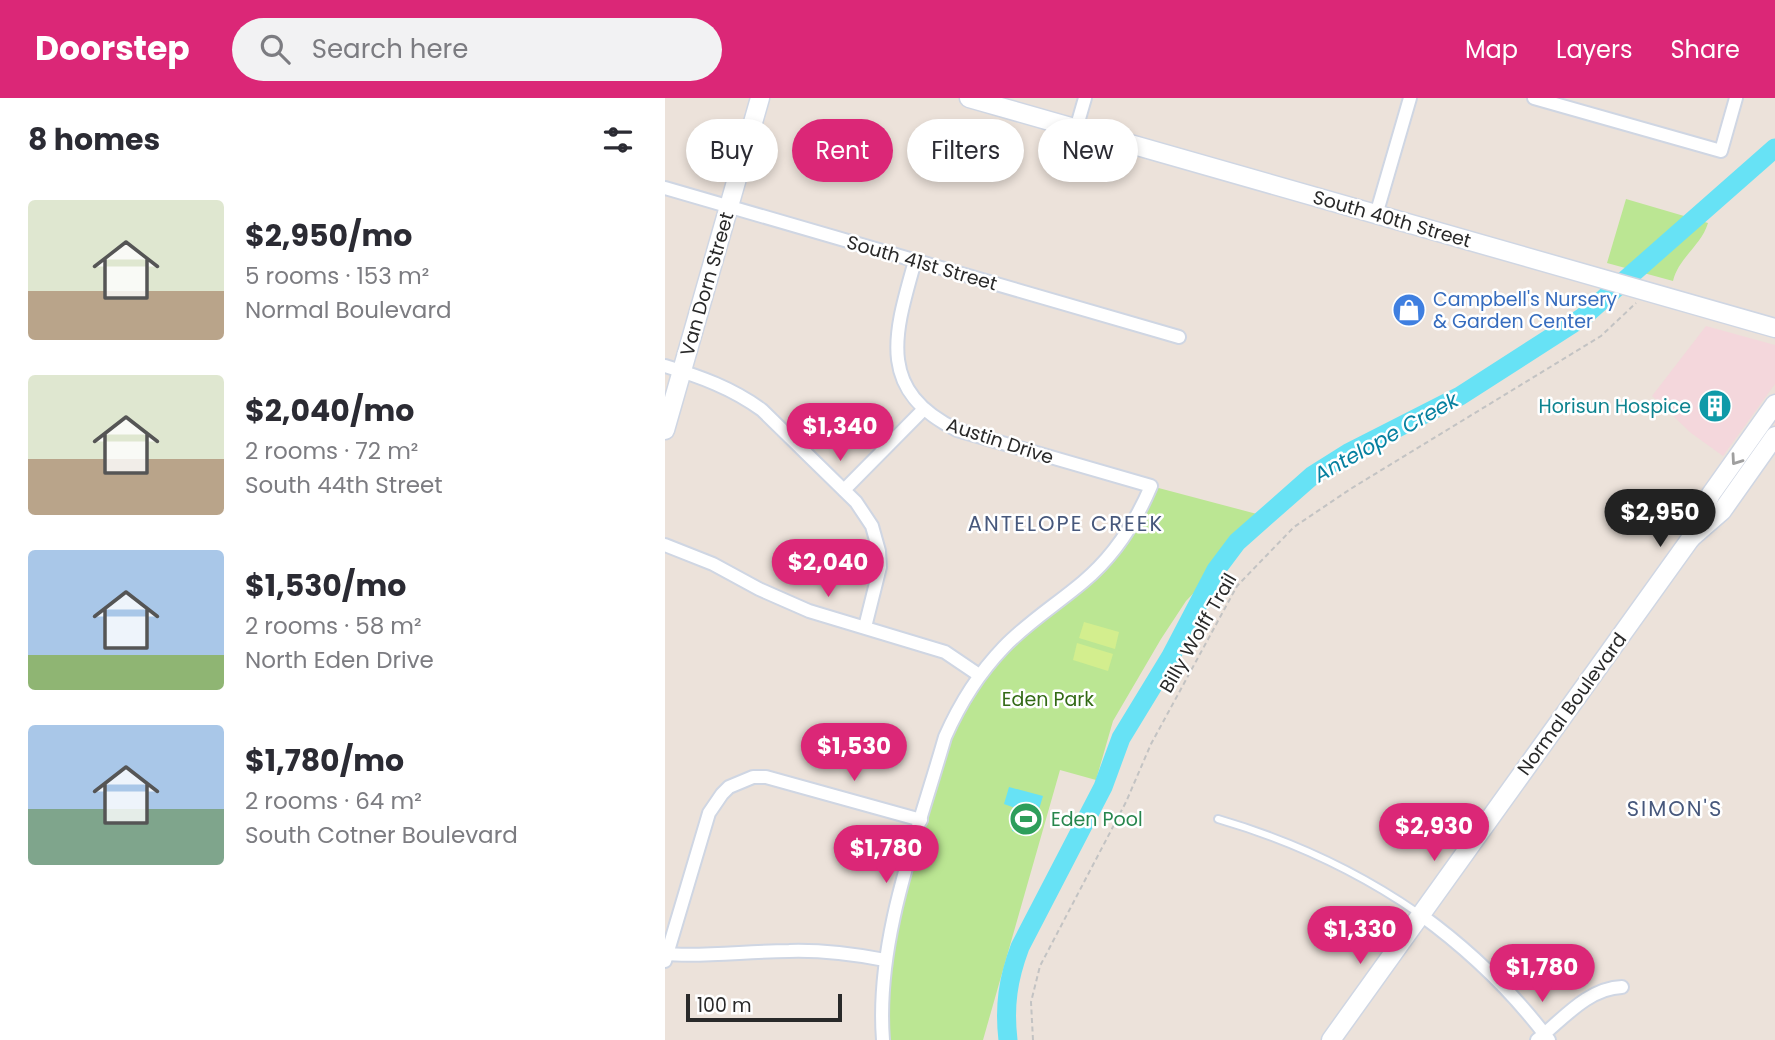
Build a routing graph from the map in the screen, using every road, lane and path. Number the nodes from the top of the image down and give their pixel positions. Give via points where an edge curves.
1 (760, 98) edge
2 (969, 98) edge
3 (1085, 98) edge
4 (1410, 98) edge
5 (1534, 98) edge
6 (1736, 98) edge
7 (1041, 119) edge
8 (1079, 119) edge
9 (1138, 147) edge
10 (665, 188) edge
11 (729, 207) junction
12 (1376, 215) junction
13 (915, 261) junction
14 (1636, 295) junction
15 (1775, 328) edge
16 (1179, 337) dead end
17 (673, 369) edge
18 (1775, 404) edge
19 (924, 409) junction
20 (665, 430) edge
21 (1775, 436) edge
22 (844, 490) junction
23 (1691, 538) junction
24 (665, 544) edge
25 (865, 628) junction
26 (979, 675) junction
27 (1218, 819) dead end
28 (921, 820) junction
29 (1421, 915) junction
30 (666, 957) edge
31 (885, 960) junction
32 (1622, 986) dead end
33 (1543, 1038) edge
34 (883, 1040) edge
35 (1033, 1040) edge
36 (1331, 1040) edge

1 - 11 main road, Van Dorn Street
2 - 7 main road, South 40th Street
3 - 8 street
4 - 12 street
5 - 6 street via 1721,151
9 - 12 main road, South 40th Street
10 - 11 street, South 41st Street
11 - 13 street, South 41st Street
11 - 17 main road, Van Dorn Street
12 - 14 main road, South 40th Street via 1604,279
13 - 16 street, South 41st Street
13 - 19 street, Austin Drive via 899,319 897,351 905,383
14 - 15 main road, South 40th Street
14 - 35 path, Billy Wolff Trail via 1601,336 1294,527 1237,586 1151,744 1126,802 1040,966 1031,1002
17 - 20 main road, Van Dorn Street
17 - 22 street via 745,397
18 -> 23 main road, Normal Boulevard via 1711,494
19 - 22 street
19 - 26 street, Austin Drive via 957,430 1151,486 1131,528 1101,566 1005,645
21 - 23 main road, Normal Boulevard via 1722,511
22 - 25 street via 865,512 879,551 878,580
23 - 29 main road, Normal Boulevard
24 - 25 street via 782,601
25 - 26 street via 945,652
26 - 28 street via 945,737
27 - 29 lane via 1331,861
28 - 30 street via 778,778 741,781 722,794 709,813
28 - 31 street
29 - 33 street via 1484,966
29 - 36 main road, Normal Boulevard
30 - 31 street via 821,951
31 - 34 street
32 - 33 street via 1595,993

